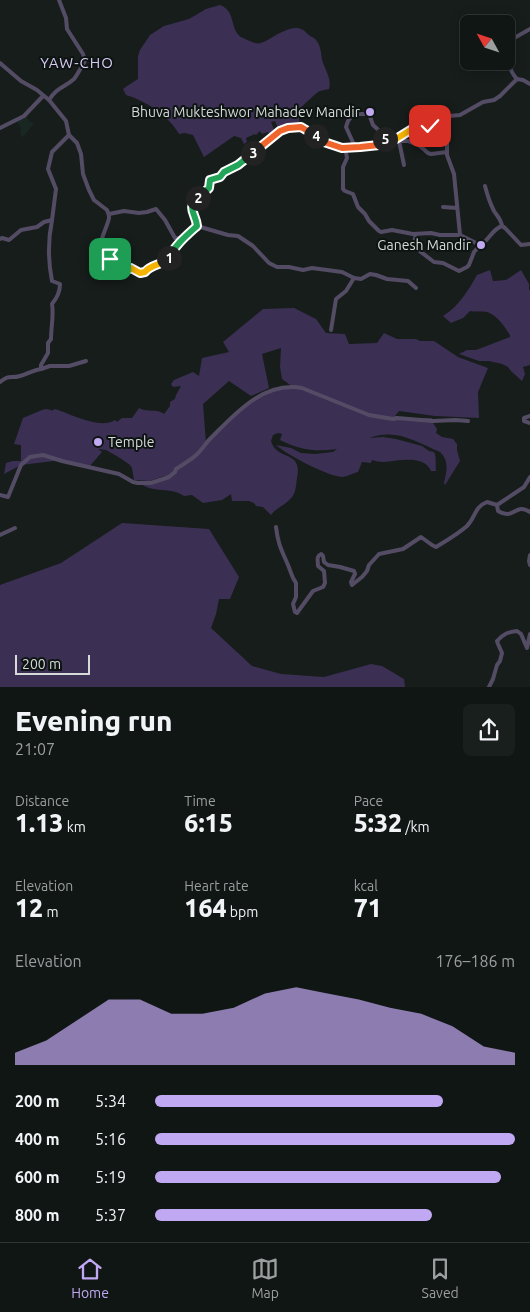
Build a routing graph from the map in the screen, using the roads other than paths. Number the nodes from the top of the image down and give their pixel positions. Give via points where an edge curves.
1 (59, 0) edge
2 (530, 30) edge
3 (0, 63) edge
4 (517, 80) junction
5 (530, 84) edge
6 (43, 96) junction
7 (49, 100) junction
8 (353, 107) dead end
9 (355, 112) junction
10 (446, 118) junction
11 (0, 128) edge
12 (70, 135) junction
13 (386, 137) junction
14 (399, 140) junction
15 (345, 147) junction
16 (355, 147) junction
17 (447, 152) junction
18 (404, 165) dead end
19 (486, 186) dead end
20 (443, 207) dead end
21 (457, 208) junction
22 (109, 214) junction
23 (52, 220) junction
24 (197, 226) junction
25 (502, 226) junction
26 (416, 234) junction
27 (460, 234) junction
28 (0, 239) edge
29 (182, 239) junction
30 (530, 244) edge
31 (480, 246) junction
32 (354, 278) junction
33 (416, 288) dead end
34 (331, 330) dead end
35 (86, 361) dead end
36 (41, 369) junction
37 (0, 382) edge
38 (530, 416) edge
39 (468, 421) dead end
40 (530, 423) edge
41 (530, 477) edge
42 (0, 496) edge
43 (497, 505) junction
44 (530, 512) edge
45 (276, 527) dead end
46 (16, 528) dead end
47 (0, 535) edge
48 (530, 555) edge
49 (530, 565) edge
50 (530, 634) edge
51 (528, 650) edge
52 (489, 687) edge

1 - 7 street via 67,29 85,61 76,77
2 - 4 street via 509,41 510,68
3 - 6 street
4 - 5 street
4 - 10 street via 494,100
6 - 7 street
6 - 11 street via 24,116
7 - 12 street via 66,121
8 - 9 street
9 - 13 street via 369,114 373,125
9 - 16 street via 346,127
10 - 14 street via 435,126 412,129
10 - 17 street via 449,130
12 - 22 street via 81,154 89,190 94,200
12 - 23 street via 52,152 48,169 56,189
13 - 14 street
13 - 16 street via 379,145
14 - 17 street via 420,146 431,154
14 - 18 street
15 - 16 street
15 - 24 street via 324,142 301,127 280,131 238,165 210,180 209,188 192,203
15 - 26 street via 347,158 342,167 342,186 353,194 369,221 379,231
17 - 21 street via 454,174
19 - 25 street
20 - 21 street
21 - 27 street
22 - 29 street via 156,209 176,238
22 - 29 street via 100,240 101,253 110,259 114,270 131,268 145,272 166,262
23 - 28 street via 21,230 9,240
23 - 36 street via 50,271 52,281 60,286 52,304 52,339
24 - 29 street
24 - 32 street via 238,236 277,268 312,268 342,272
25 - 30 street via 521,245
25 - 31 street via 494,229
26 - 27 street
26 - 31 street via 414,243 421,253 434,262 459,271 467,268
27 - 31 street
32 - 33 street via 361,279 370,274 408,281
32 - 34 street via 346,292 336,299
35 - 36 street
36 - 37 street via 20,377 6,377
38 - 40 street via 524,418
39 - 42 street via 379,417 302,388 273,389 245,405 197,455 169,476 151,483 138,483 119,474 43,455 30,456 21,465 8,497
41 - 43 street via 524,487
43 - 44 street via 498,511 504,514 522,508
43 - 45 street via 481,504 468,525 436,547 421,537 402,549 380,554 352,585 354,571 328,565 319,555 318,566 324,571 325,583 297,613 293,604 296,583 279,546
46 - 47 street
48 - 49 street
50 - 51 street
51 - 52 street via 517,631 501,636 497,641 502,653

